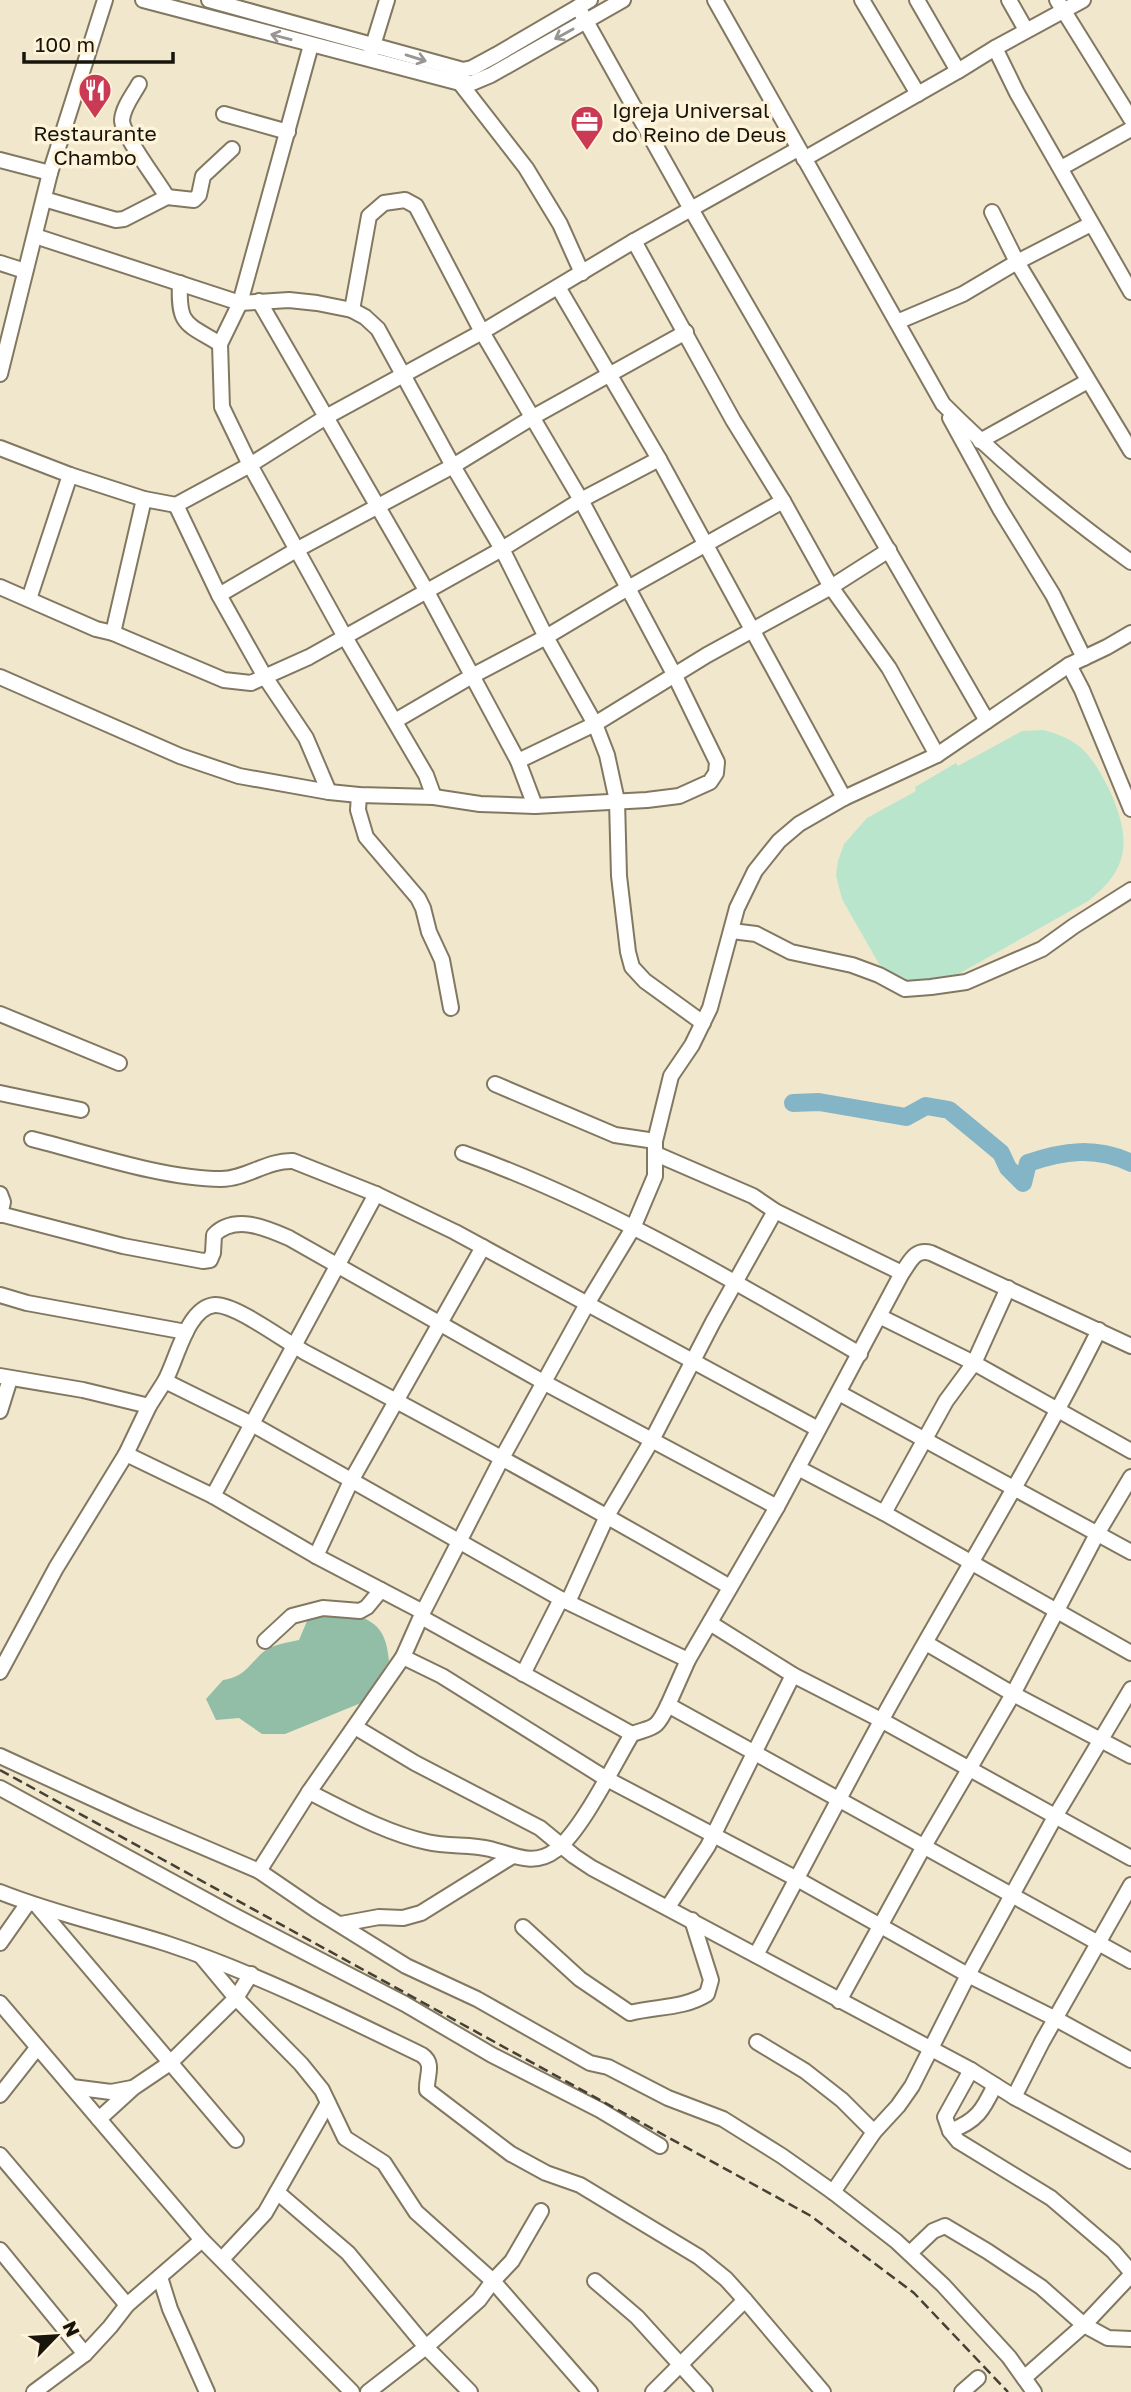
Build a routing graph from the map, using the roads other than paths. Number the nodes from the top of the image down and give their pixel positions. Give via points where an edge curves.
1 (105, 0) edge
2 (144, 0) edge
3 (208, 0) edge
4 (387, 0) edge
5 (623, 0) edge
6 (715, 0) edge
7 (862, 0) edge
8 (917, 0) edge
9 (1009, 0) edge
10 (1083, 0) edge
11 (228, 3) edge
12 (584, 4) edge
13 (1060, 6) edge
14 (204, 16) junction
15 (223, 21) junction
16 (585, 22) junction
17 (1026, 30) junction
18 (311, 45) junction
19 (995, 48) junction
20 (371, 52) junction
21 (513, 54) junction
22 (958, 71) junction
23 (460, 83) junction
24 (139, 84) dead end
25 (918, 94) junction
26 (224, 114) dead end
27 (1131, 119) edge
28 (1131, 129) edge
29 (288, 132) junction
30 (232, 149) dead end
31 (801, 154) junction
32 (0, 160) edge
33 (1061, 168) junction
34 (50, 173) junction
35 (167, 197) junction
36 (44, 199) junction
37 (691, 209) junction
38 (992, 212) dead end
39 (1091, 224) junction
40 (35, 236) junction
41 (634, 242) junction
42 (1017, 262) junction
43 (0, 263) edge
44 (26, 271) junction
45 (582, 273) junction
46 (180, 283) junction
47 (558, 287) junction
48 (1131, 292) edge
49 (258, 301) junction
50 (240, 303) junction
51 (352, 310) junction
52 (897, 322) junction
53 (482, 332) junction
54 (686, 332) junction
55 (220, 344) junction
56 (0, 374) edge
57 (405, 375) junction
58 (610, 376) junction
59 (1088, 381) junction
60 (943, 404) junction
61 (326, 417) junction
62 (533, 417) junction
63 (980, 441) junction
64 (0, 448) edge
65 (1131, 451) edge
66 (659, 459) junction
67 (250, 465) junction
68 (453, 466) junction
69 (70, 475) junction
70 (144, 499) junction
71 (581, 500) junction
72 (783, 501) junction
73 (176, 505) junction
74 (379, 506) junction
75 (705, 546) junction
76 (298, 549) junction
77 (502, 550) junction
78 (889, 550) junction
79 (1131, 562) edge
80 (0, 587) edge
81 (831, 587) junction
82 (628, 588) junction
83 (426, 590) junction
84 (219, 595) junction
85 (29, 599) junction
86 (752, 631) junction
87 (113, 633) junction
88 (1131, 633) edge
89 (345, 636) junction
90 (546, 637) junction
91 (1084, 658) junction
92 (1069, 665) junction
93 (472, 676) junction
94 (676, 676) junction
95 (0, 677) edge
96 (265, 677) junction
97 (395, 721) junction
98 (987, 721) junction
99 (595, 724) junction
100 (937, 755) junction
101 (518, 761) junction
102 (329, 792) junction
103 (359, 795) junction
104 (435, 796) junction
105 (844, 798) junction
106 (617, 801) junction
107 (535, 806) junction
108 (1131, 809) edge
109 (1131, 890) edge
110 (732, 932) junction
111 (451, 1008) dead end
112 (0, 1014) edge
113 (703, 1023) junction
114 (119, 1063) dead end
115 (495, 1084) dead end
116 (0, 1093) edge
117 (81, 1110) dead end
118 (32, 1139) dead end
119 (656, 1148) junction
120 (463, 1153) dead end
121 (0, 1194) edge
122 (376, 1194) junction
123 (775, 1211) junction
124 (0, 1215) edge
125 (633, 1228) junction
126 (483, 1247) junction
127 (337, 1265) junction
128 (902, 1273) junction
129 (735, 1282) junction
130 (1007, 1288) junction
131 (0, 1296) edge
132 (587, 1304) junction
133 (880, 1317) junction
134 (441, 1325) junction
135 (1099, 1330) junction
136 (186, 1332) junction
137 (294, 1346) junction
138 (1131, 1346) edge
139 (860, 1354) junction
140 (692, 1362) junction
141 (974, 1363) junction
142 (5, 1378) edge
143 (165, 1381) junction
144 (545, 1382) junction
145 (839, 1393) junction
146 (396, 1400) junction
147 (149, 1406) junction
148 (1056, 1409) junction
149 (0, 1411) edge
150 (252, 1424) junction
151 (818, 1429) junction
152 (652, 1440) junction
153 (924, 1440) junction
154 (1131, 1451) edge
155 (127, 1454) junction
156 (502, 1458) junction
157 (798, 1468) junction
158 (1131, 1477) edge
159 (351, 1481) junction
160 (1014, 1487) junction
161 (213, 1496) junction
162 (777, 1507) junction
163 (884, 1513) junction
164 (607, 1516) junction
165 (1097, 1534) junction
166 (459, 1541) junction
167 (1131, 1552) edge
168 (316, 1556) junction
169 (972, 1564) junction
170 (730, 1587) junction
171 (381, 1590) junction
172 (564, 1601) junction
173 (1056, 1613) junction
174 (422, 1615) junction
175 (710, 1623) junction
176 (265, 1641) dead end
177 (926, 1643) junction
178 (1131, 1653) edge
179 (403, 1657) junction
180 (688, 1660) junction
181 (0, 1672) edge
182 (523, 1674) junction
183 (793, 1675) junction
184 (1131, 1689) edge
185 (1013, 1694) junction
186 (668, 1705) junction
187 (881, 1720) junction
188 (355, 1727) junction
189 (632, 1734) junction
190 (1101, 1742) junction
191 (754, 1753) junction
192 (0, 1756) edge
193 (1131, 1756) edge
194 (969, 1769) junction
195 (605, 1778) junction
196 (0, 1788) edge
197 (309, 1792) junction
198 (840, 1799) junction
199 (1056, 1815) junction
200 (714, 1834) junction
201 (561, 1845) junction
202 (923, 1848) junction
203 (512, 1857) junction
204 (1131, 1858) edge
205 (258, 1871) junction
206 (797, 1879) junction
207 (1131, 1885) edge
208 (0, 1892) edge
209 (1013, 1896) junction
210 (33, 1905) junction
211 (668, 1907) junction
212 (692, 1920) junction
213 (341, 1924) junction
214 (881, 1926) junction
215 (523, 1927) dead end
216 (0, 1943) edge
217 (1100, 1943) junction
218 (200, 1955) junction
219 (756, 1955) junction
220 (1131, 1961) edge
221 (251, 1974) junction
222 (968, 1975) junction
223 (236, 1998) junction
224 (839, 2001) junction
225 (0, 2003) edge
226 (1056, 2018) junction
227 (757, 2042) dead end
228 (929, 2047) junction
229 (37, 2048) junction
230 (1131, 2060) edge
231 (170, 2063) junction
232 (971, 2070) junction
233 (995, 2085) junction
234 (72, 2087) junction
235 (133, 2088) junction
236 (1, 2093) edge
237 (1014, 2097) junction
238 (328, 2104) junction
239 (99, 2119) junction
240 (950, 2131) junction
241 (874, 2132) junction
242 (236, 2140) dead end
243 (660, 2146) dead end
244 (0, 2155) edge
245 (1131, 2161) edge
246 (278, 2192) junction
247 (833, 2192) junction
248 (541, 2211) dead end
249 (202, 2240) junction
250 (0, 2250) edge
251 (910, 2253) junction
252 (222, 2259) junction
253 (1131, 2273) edge
254 (160, 2277) junction
255 (493, 2281) junction
256 (595, 2281) dead end
257 (746, 2300) junction
258 (127, 2305) junction
259 (1084, 2325) junction
260 (1131, 2339) edge
261 (426, 2347) junction
262 (85, 2354) junction
263 (681, 2366) junction
264 (978, 2378) dead end
265 (1024, 2378) junction
266 (34, 2392) edge
267 (207, 2392) edge
268 (352, 2392) edge
269 (368, 2392) edge
270 (470, 2392) edge
271 (590, 2392) edge
272 (653, 2392) edge
273 (705, 2392) edge
274 (823, 2392) edge
275 (961, 2392) edge
276 (1034, 2392) edge

1 - 34 street
2 - 14 street
3 - 11 street
3 - 14 street
4 - 20 street
5 - 16 street
6 - 31 street
7 - 25 street
8 - 22 street
9 - 17 street
10 - 13 street
11 - 15 street
11 - 20 street
12 - 16 street
12 - 21 street
13 - 17 street
13 - 27 street
14 - 15 street
18 -> 15 street
16 -> 21 street
16 - 37 street
17 - 19 street
18 - 20 street
18 - 29 street
19 - 22 street
19 - 33 street
20 -> 21 street via 463,70
20 - 23 street
21 - 23 street via 472,83
22 - 25 street
23 - 45 street via 526,169 560,224
24 - 35 street via 122,123
25 - 31 street
26 - 29 street
28 - 33 street
29 - 50 street
30 - 35 street via 203,176 194,200
31 - 37 street
31 - 52 street
32 - 34 street
33 - 39 street
34 - 36 street
35 - 36 street via 116,220
36 - 40 street
37 - 41 street
37 - 78 street
38 - 42 street
39 - 42 street
39 - 48 street
40 - 44 street
40 - 46 street
41 - 45 street
41 - 54 street
42 - 52 street via 963,294
42 - 59 street
43 - 44 street
44 - 56 street
45 - 47 street
46 - 50 street
46 - 55 street via 182,318
47 - 53 street
47 - 58 street
49 - 50 street
49 - 51 street via 317,303
49 - 61 street
50 - 55 street
51 - 53 street via 369,216 384,203 405,200 416,206
51 - 57 street via 378,329
52 - 60 street
53 - 57 street
53 - 62 street
54 - 58 street
54 - 72 street
55 - 67 street via 222,407
57 - 61 street
57 - 68 street
58 - 62 street
58 - 66 street
59 - 63 street
59 - 65 street
60 - 63 street
60 - 91 street
61 - 67 street
61 - 74 street
62 - 68 street
62 - 71 street
63 - 79 street via 1066,515
64 - 69 street
66 - 71 street
66 - 75 street
67 - 73 street
67 - 76 street
68 - 74 street
68 - 77 street
69 - 70 street
69 - 85 street
70 - 73 street
70 - 87 street
71 - 77 street
71 - 82 street
72 - 75 street
72 - 81 street
73 - 84 street
74 - 76 street
74 - 83 street
75 - 82 street
75 - 86 street
76 - 84 street
76 - 89 street
77 - 83 street
77 - 90 street
78 - 81 street
78 - 98 street
80 - 85 street
81 - 86 street
81 - 100 street via 890,668
82 - 90 street
82 - 94 street
83 - 89 street
83 - 93 street
84 - 96 street
85 - 87 street
86 - 94 street
86 - 105 street
87 - 96 street via 224,680 251,683
88 - 91 street
89 - 96 street
89 - 97 street
90 - 93 street
90 - 99 street
91 - 92 street
92 - 98 street
92 - 108 street
93 - 97 street
93 - 101 street
94 - 99 street
94 - 106 street via 717,762 716,773 710,782 679,796
95 - 102 street via 204,764 239,776
96 - 102 street via 306,738
97 - 104 street
98 - 100 street
99 - 101 street
99 - 106 street
100 - 105 street
101 - 107 street
102 - 103 street
103 - 104 street
103 - 111 street via 366,837 423,908 442,960
104 - 107 street
105 - 110 street via 779,841 755,871 737,908
106 - 107 street
106 - 113 street via 619,876 632,967
109 - 110 street via 1042,949 966,982 931,987 905,989 852,965 790,951 756,934
110 - 113 street
112 - 114 street
113 - 119 street via 671,1076
115 - 119 street
116 - 117 street
118 - 122 street via 202,1178 225,1179 279,1160 293,1161
119 - 123 street
119 - 125 street via 655,1176
120 - 125 street via 515,1172
121 - 124 street
122 - 126 street
122 - 127 street
123 - 128 street
123 - 129 street
124 - 127 street via 203,1261 210,1260 219,1230 245,1223 289,1238
125 - 129 street
125 - 132 street
126 - 132 street
126 - 134 street
127 - 134 street
127 - 137 street
128 - 130 street via 917,1252 924,1251
128 - 133 street
129 - 139 street
129 - 140 street
130 - 135 street
130 - 141 street
131 - 136 street
132 - 140 street
132 - 144 street
133 - 139 street
133 - 141 street
134 - 144 street
134 - 146 street
135 - 138 street
135 - 148 street
136 - 137 street via 197,1314 217,1305 231,1308
136 - 143 street
137 - 146 street
137 - 150 street
139 - 145 street
140 - 151 street
140 - 152 street
141 - 148 street
141 - 153 street
142 - 147 street
142 - 149 street
143 - 147 street
143 - 150 street
144 - 152 street
144 - 156 street
145 - 151 street
145 - 153 street
146 - 156 street
146 - 159 street
147 - 155 street
148 - 154 street
148 - 160 street
150 - 159 street
150 - 161 street
151 - 157 street
152 - 162 street
152 - 164 street
153 - 160 street
153 - 163 street
155 - 161 street
155 - 181 street via 56,1568
156 - 164 street
156 - 166 street
157 - 162 street
157 - 163 street
158 - 165 street
159 - 166 street
159 - 168 street
160 - 165 street
160 - 169 street
161 - 168 street
162 - 170 street
163 - 169 street
164 - 170 street
164 - 172 street
165 - 167 street
165 - 173 street
166 - 172 street
166 - 174 street
168 - 171 street
169 - 173 street
169 - 177 street
170 - 175 street
171 - 174 street
171 - 176 street via 360,1611 323,1608 292,1616
172 - 180 street
172 - 182 street
173 - 178 street
173 - 185 street
174 - 179 street
174 - 182 street
175 - 180 street
175 - 183 street
177 - 185 street
177 - 187 street
179 - 188 street
179 - 195 street via 442,1676
180 - 186 street
182 - 189 street
183 - 187 street
183 - 191 street
184 - 190 street
185 - 190 street
185 - 194 street
186 - 189 street via 650,1730
186 - 191 street
187 - 194 street
187 - 198 street
188 - 197 street
188 - 201 street via 540,1828
189 - 195 street
190 - 193 street
190 - 199 street
191 - 198 street
191 - 200 street
192 - 205 street
194 - 199 street
194 - 202 street
195 - 200 street
195 - 201 street
196 - 243 street
197 - 203 street via 424,1842 491,1849
197 - 205 street
198 - 202 street
198 - 206 street
199 - 204 street
199 - 209 street
200 - 206 street
200 - 211 street
201 - 203 street via 535,1860
201 - 211 street via 592,1868
202 - 209 street
202 - 214 street
203 - 213 street via 421,1913
205 - 213 street
206 - 214 street
206 - 219 street
207 - 217 street
208 - 210 street
209 - 217 street
209 - 222 street
210 - 216 street
210 - 218 street
210 - 231 street
211 - 212 street
212 - 215 street via 710,1979 707,1994 696,2001 630,2012 580,1979
212 - 219 street
213 - 247 street via 406,1966 477,1999 590,2063 723,2119
214 - 222 street
214 - 224 street
217 - 220 street
217 - 226 street
218 - 221 street
218 - 223 street
219 - 224 street
221 - 223 street
221 - 257 street via 428,2059 427,2090 511,2154 580,2185 699,2257
222 - 226 street
222 - 228 street
223 - 231 street
223 - 238 street via 301,2064
224 - 228 street
225 - 229 street
226 - 230 street
226 - 237 street
227 - 241 street via 805,2071
228 - 232 street
228 - 241 street via 912,2086
229 - 234 street
229 - 236 street
231 - 235 street
231 - 242 street
232 - 233 street
232 - 240 street via 945,2117
233 - 237 street
233 - 240 street via 974,2119
234 - 235 street via 111,2092
234 - 239 street
235 - 239 street
237 - 245 street
238 - 246 street
238 - 255 street via 345,2138 384,2163 416,2211
239 - 249 street
240 - 253 street via 966,2148 1051,2198 1113,2251
241 - 247 street
244 - 258 street
246 - 252 street
246 - 261 street via 348,2253
247 - 251 street
248 - 255 street via 512,2261
249 - 252 street
249 - 254 street
250 - 262 street
251 - 259 street via 933,2231 945,2226 955,2230 1041,2287
251 - 265 street
252 - 268 street
253 - 259 street
254 - 258 street
254 - 267 street
255 - 261 street via 479,2300
255 - 271 street
256 - 263 street via 637,2317
257 - 263 street
257 - 274 street
258 - 262 street
259 - 260 street via 1108,2338
259 - 265 street
261 - 269 street
261 - 270 street
262 - 266 street
263 - 272 street
263 - 273 street
264 - 275 street
265 - 276 street

